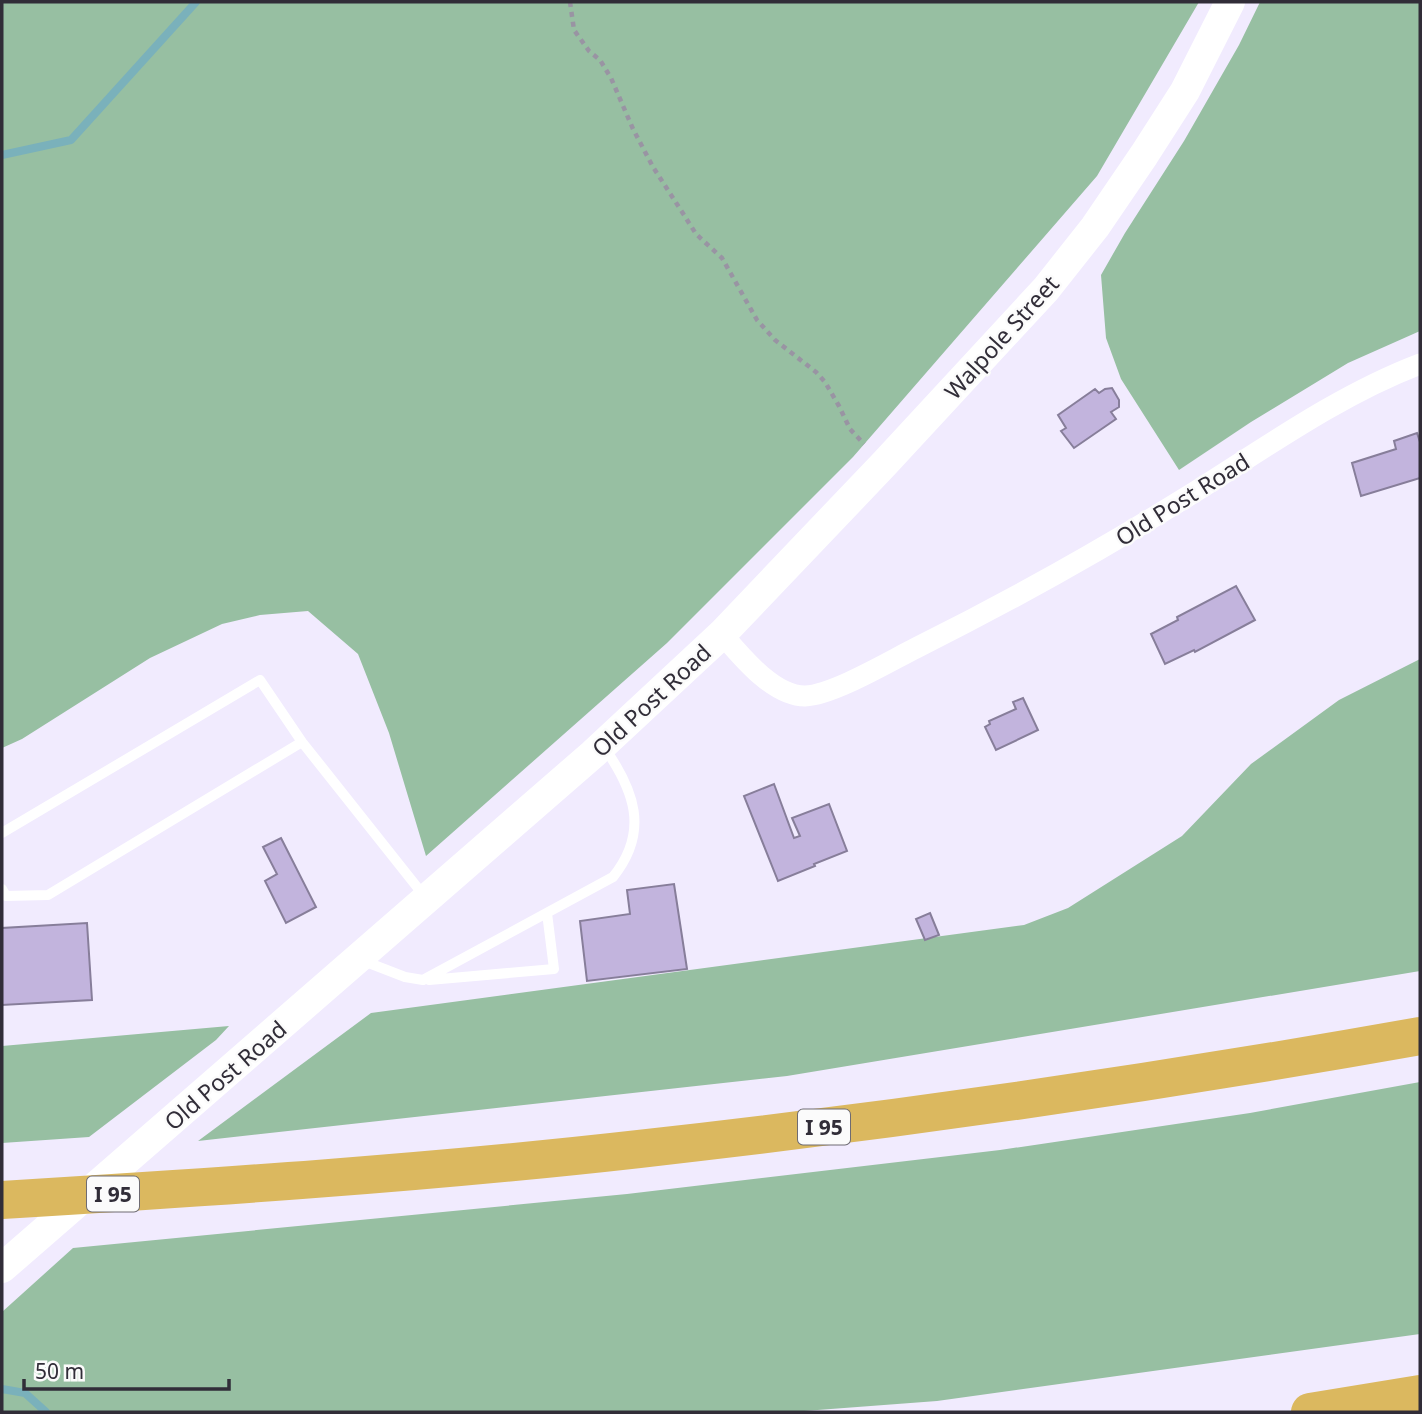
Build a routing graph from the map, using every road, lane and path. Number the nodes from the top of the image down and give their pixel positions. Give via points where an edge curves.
1 (569, 2) edge
2 (1230, 2) edge
3 (1420, 364) edge
4 (883, 466) junction
5 (722, 634) junction
6 (302, 742) junction
7 (603, 745) junction
8 (2, 833) edge
9 (2, 889) edge
10 (427, 899) junction
11 (547, 913) junction
12 (358, 959) junction
13 (423, 980) junction
14 (1420, 1036) edge
15 (2, 1200) edge
16 (2, 1268) edge
17 (1420, 1394) edge
18 (1310, 1412) edge

1 - 4 path via 575,30 611,78 653,167 696,234 722,258 757,320 825,382 850,429
2 - 4 main road, Walpole Street via 1185,91 1095,227 1046,289
3 - 5 street, Old Post Road via 1326,410 1052,577 835,688 804,696 785,691 761,675
4 - 5 main road, Walpole Street
5 - 7 main road, Old Post Road
6 - 8 lane via 260,680
6 - 9 lane via 48,895 6,896
6 - 10 lane
7 - 10 main road, Old Post Road
7 - 11 lane via 628,786 635,811 628,850 613,877
10 - 12 main road, Old Post Road
11 - 13 lane
11 - 13 lane via 554,969
12 - 13 lane
12 - 16 main road, Old Post Road
14 - 15 highway, I 95 via 1164,1080 636,1149 224,1187
17 - 18 highway

